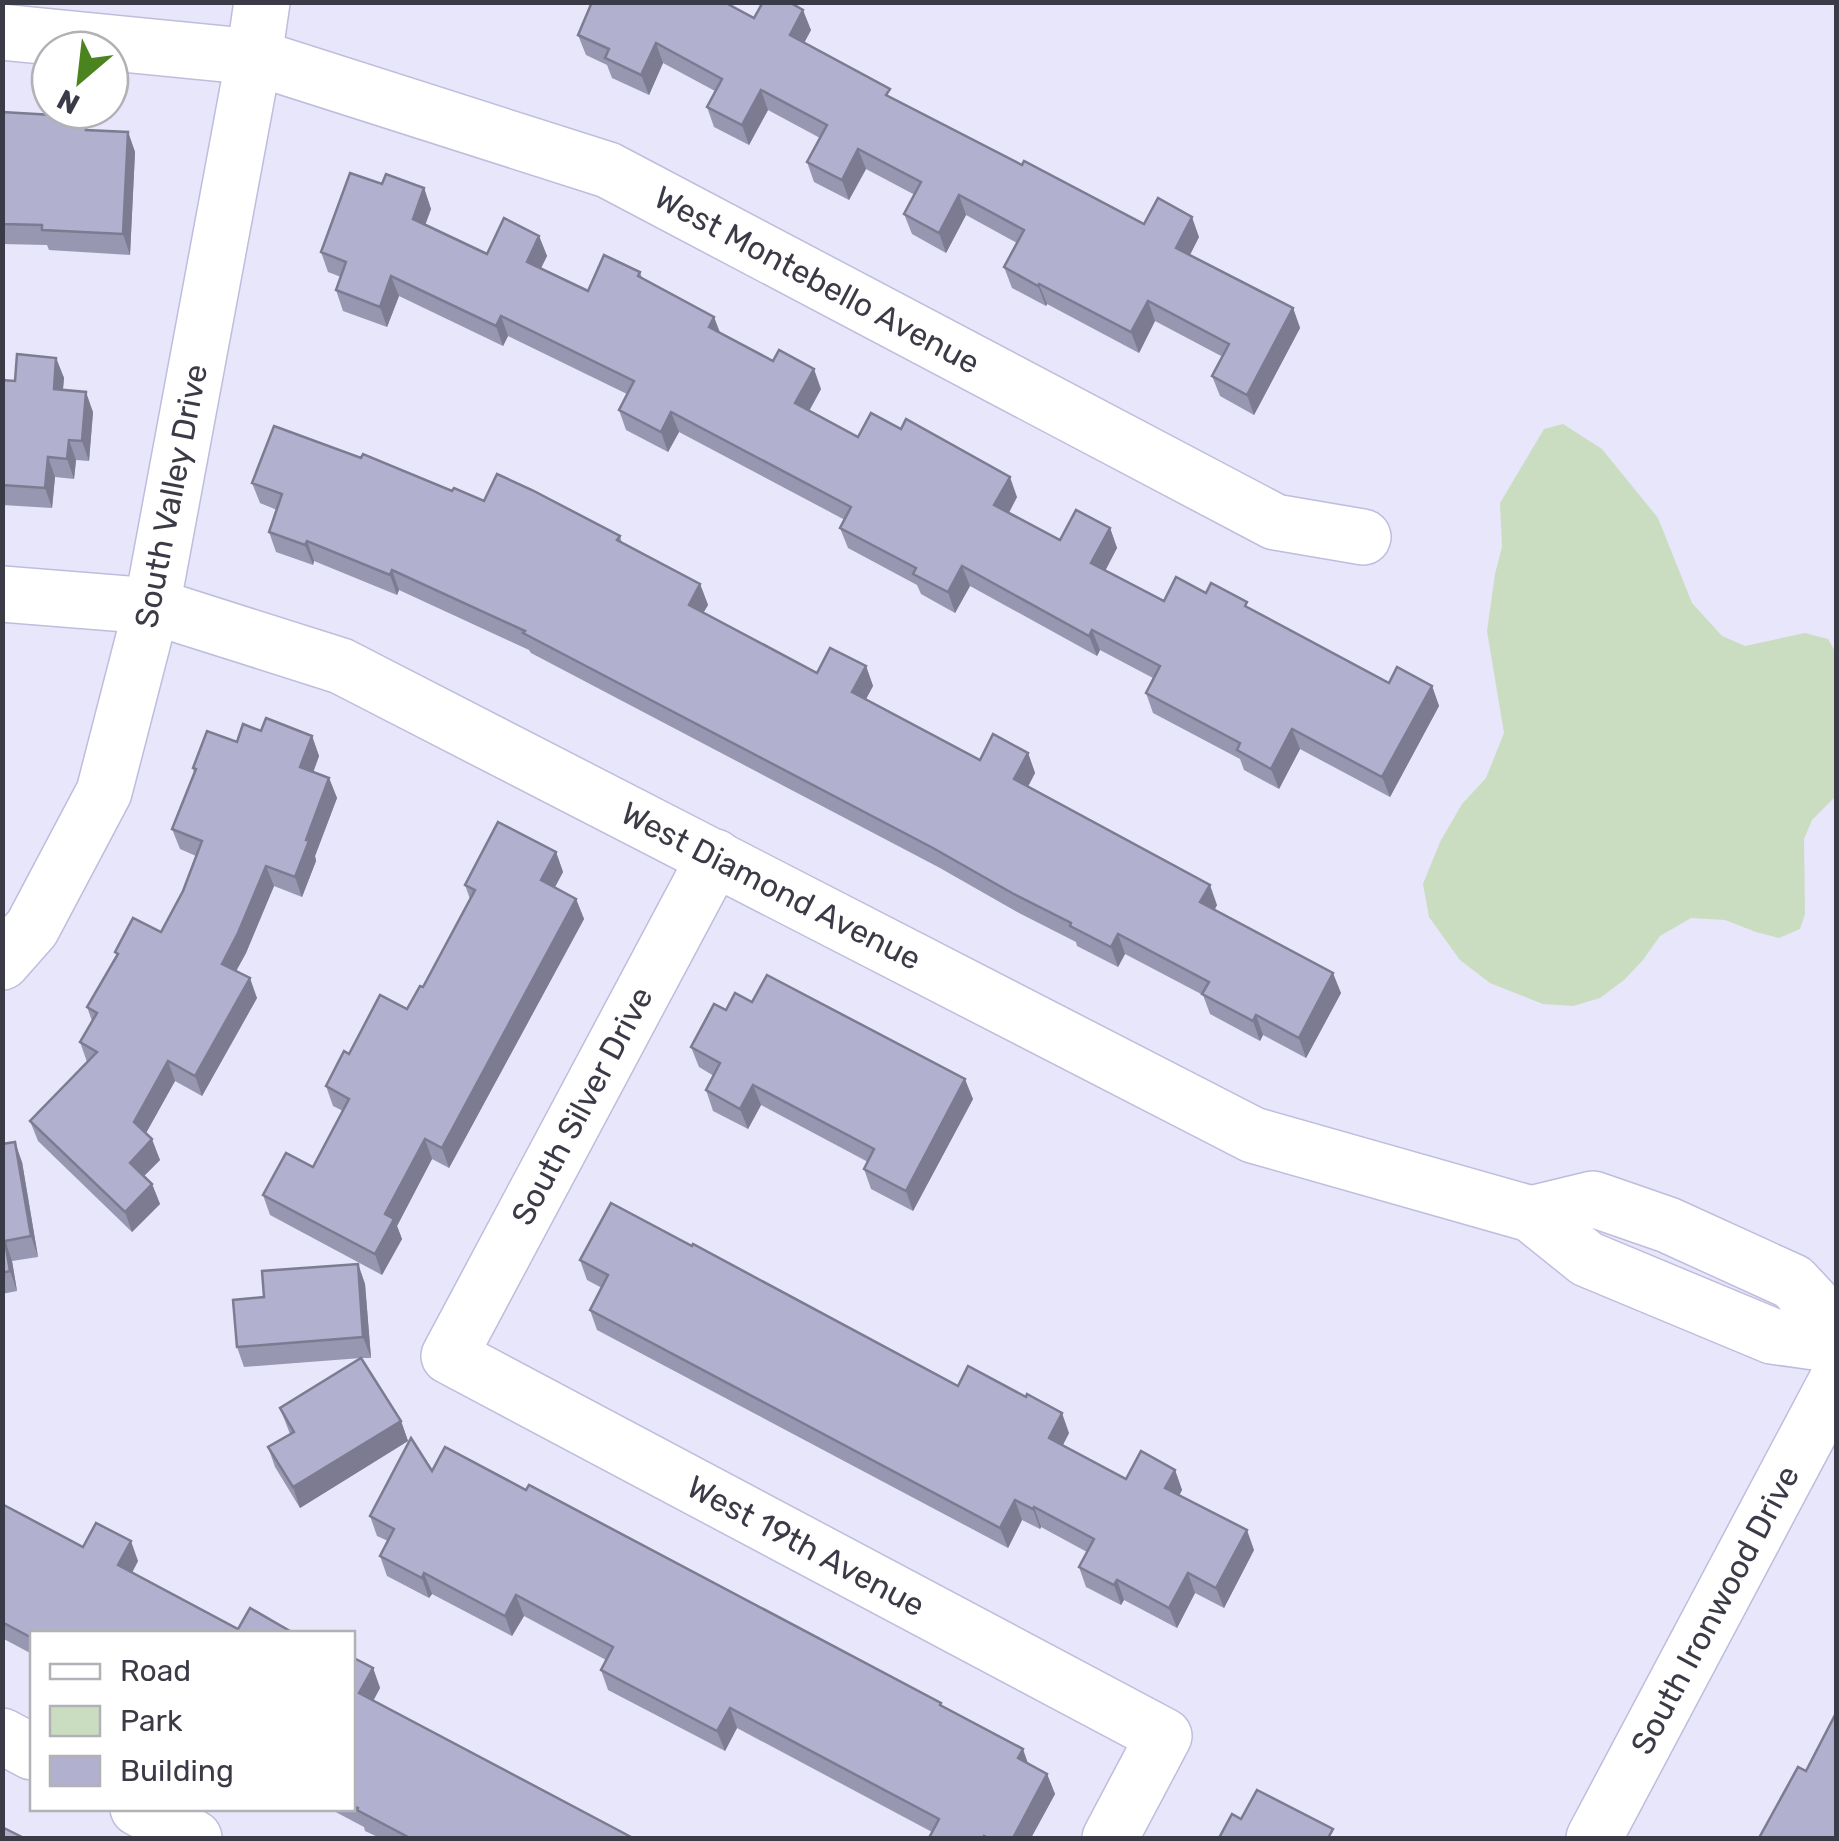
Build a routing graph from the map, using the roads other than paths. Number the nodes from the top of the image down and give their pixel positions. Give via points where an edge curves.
1 (262, 2) edge
2 (2, 32) edge
3 (254, 57) junction
4 (1363, 537) dead end
5 (2, 594) edge
6 (152, 606) junction
7 (715, 856) junction
8 (2, 962) edge
9 (1531, 1214) junction
10 (1836, 1328) edge
11 (1836, 1345) edge
12 (449, 1356) joint
13 (1836, 1382) edge
14 (2, 1736) edge
15 (30, 1751) edge
16 (144, 1811) edge
17 (194, 1838) edge
18 (1110, 1838) edge
19 (1594, 1838) edge

1 - 3 street, South Valley Drive
2 - 3 street, West Montebello Avenue
3 - 4 street, West Montebello Avenue via 608,170 1275,522
3 - 6 street, South Valley Drive
5 - 6 street, West Diamond Avenue
6 - 7 street, West Diamond Avenue via 341,666
6 - 8 street, South Valley Drive via 104,792 32,928
7 - 9 street, West Diamond Avenue via 1254,1134
7 - 12 street, South Silver Drive
9 - 10 street, West Diamond Avenue via 1593,1199 1668,1224 1793,1282
9 - 11 street, West Diamond Avenue via 1587,1259 1772,1336
12 - 18 street, West 19th Avenue via 1164,1736
13 - 19 street, South Ironwood Drive
14 - 15 street
16 - 17 street

